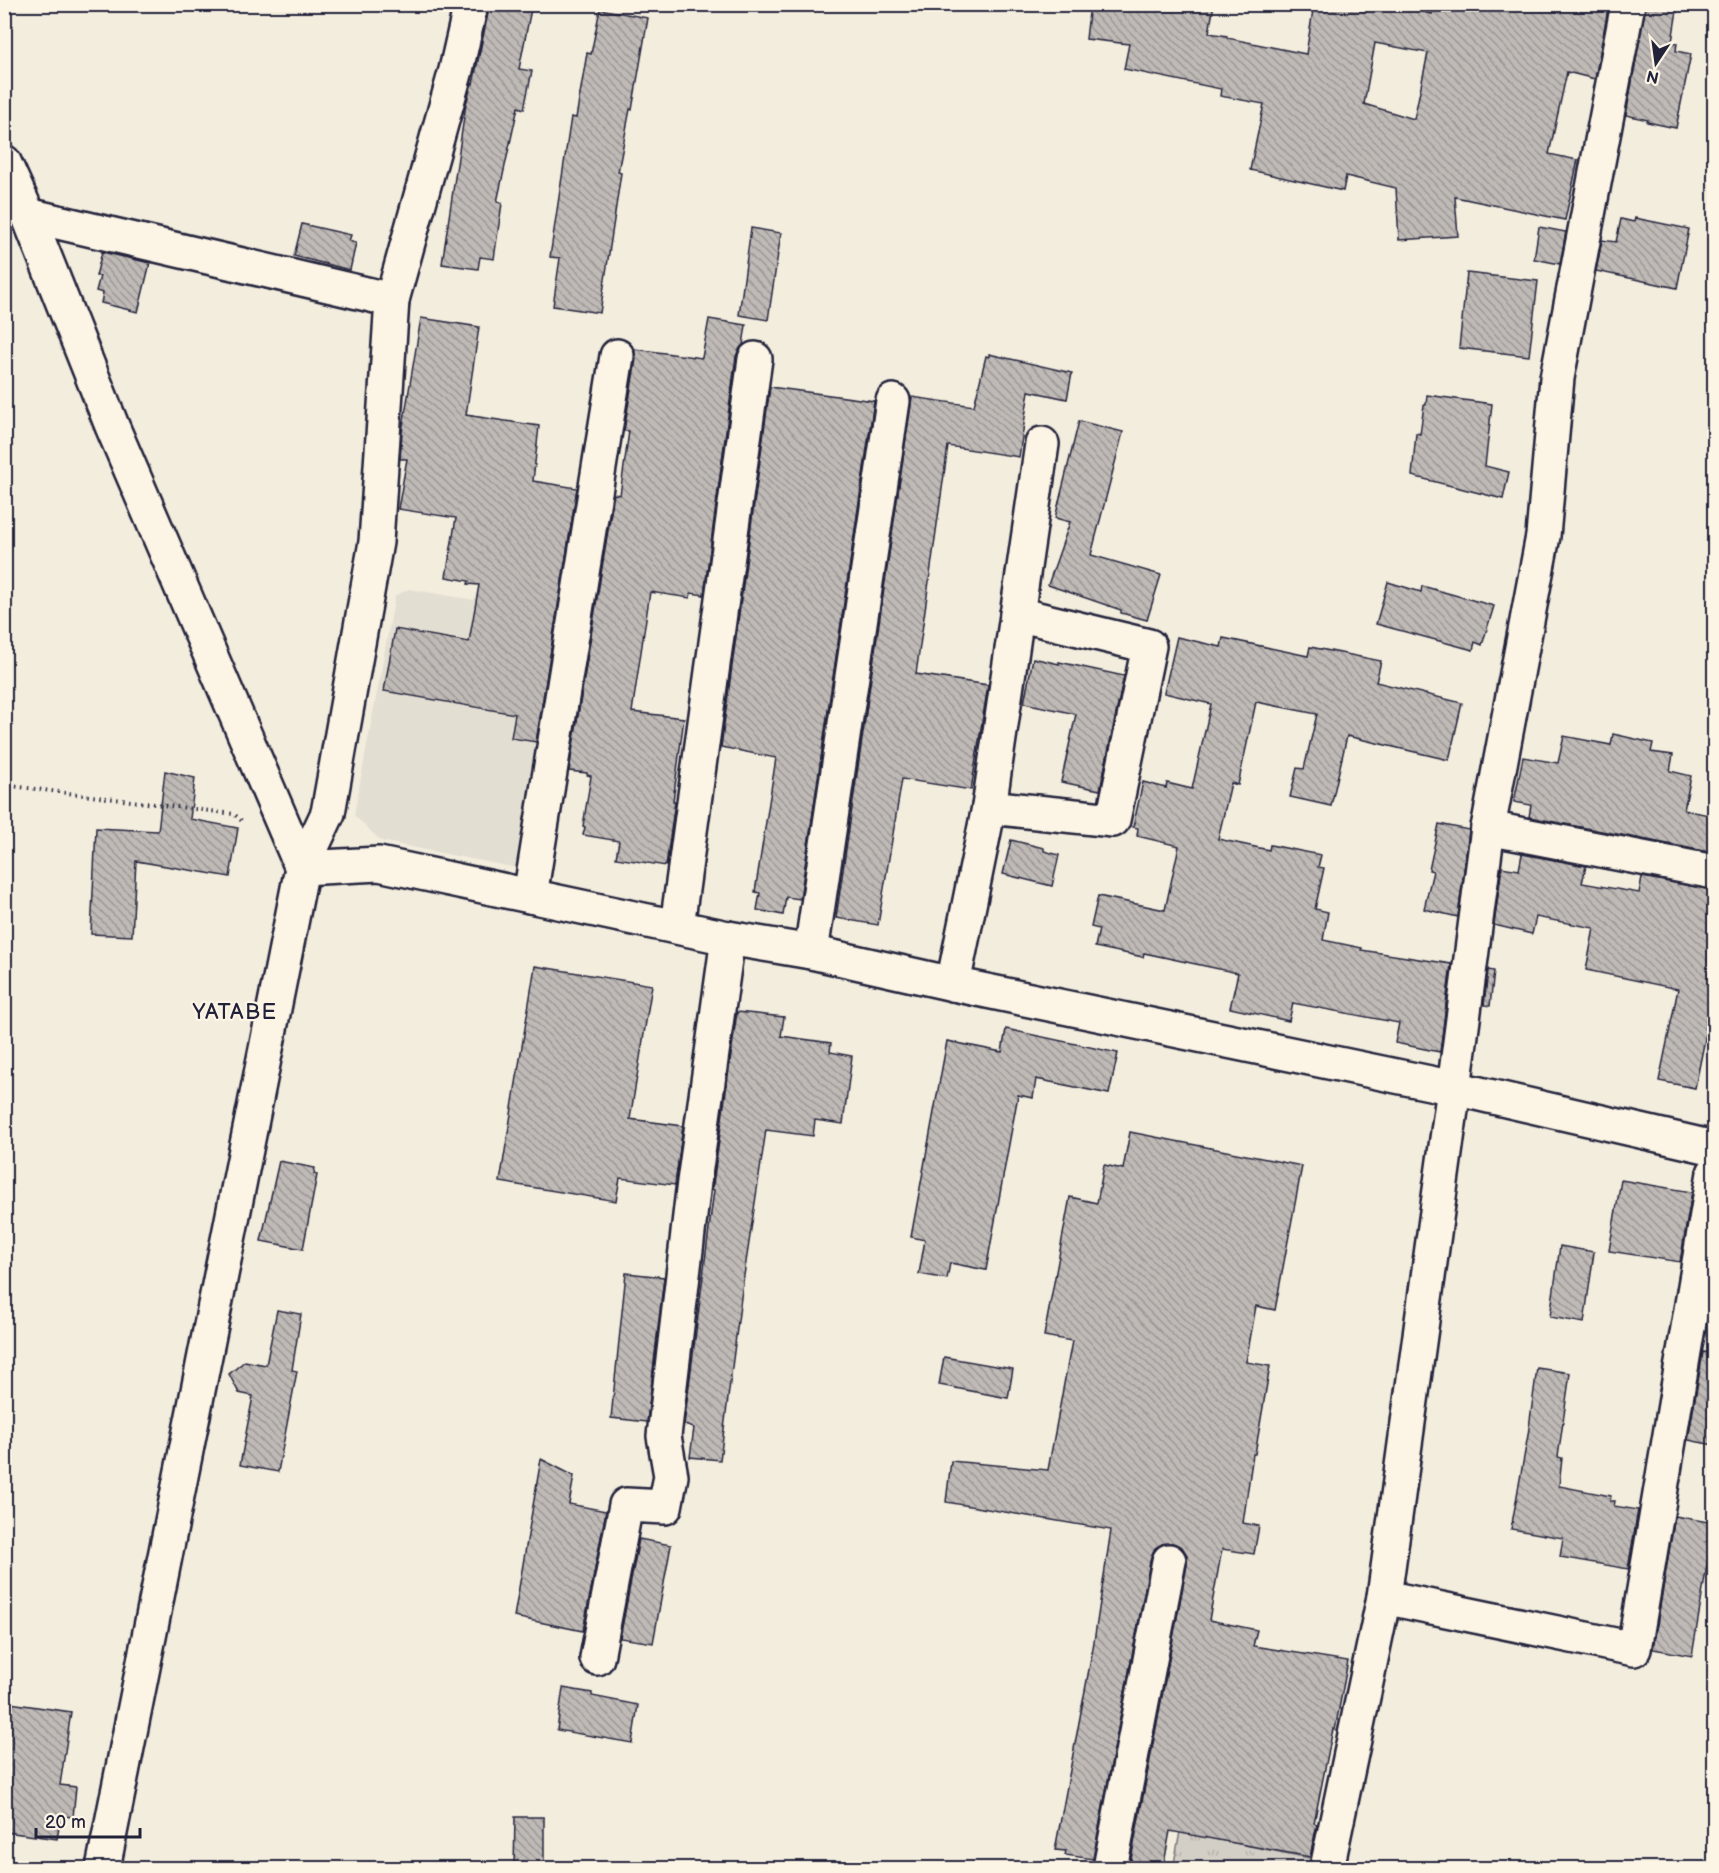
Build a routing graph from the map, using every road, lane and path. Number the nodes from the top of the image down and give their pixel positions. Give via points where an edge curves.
1 (471, 4) edge
2 (1629, 4) edge
3 (4, 162) edge
4 (28, 215) junction
5 (392, 300) junction
6 (617, 356) dead end
7 (755, 359) dead end
8 (893, 400) dead end
9 (1042, 444) dead end
10 (1017, 614) junction
11 (4, 785) edge
12 (989, 807) junction
13 (243, 821) dead end
14 (1488, 828) junction
15 (302, 868) junction
16 (1714, 872) edge
17 (530, 896) junction
18 (677, 926) junction
19 (728, 938) junction
20 (811, 952) junction
21 (953, 984) junction
22 (1454, 1088) junction
23 (1714, 1148) edge
24 (1714, 1173) edge
25 (1169, 1561) dead end
26 (1384, 1597) junction
27 (597, 1658) dead end
28 (103, 1869) edge
29 (1110, 1869) edge
30 (1327, 1869) edge

1 - 5 street
2 - 14 street via 1557,378 1543,536
3 - 4 street
4 - 5 street
4 - 15 street via 117,436
5 - 15 street via 376,542 328,813
6 - 17 street
7 - 18 street
8 - 20 street
9 - 10 street
10 - 12 street
10 - 12 street via 1149,646 1113,820
11 - 13 path via 234,814
12 - 21 street
14 - 16 street
14 - 22 street
15 - 17 street via 379,864
15 - 28 street
17 - 18 street
18 - 19 street
19 - 20 street
19 - 27 street via 664,1436 671,1476 665,1507 626,1505
20 - 21 street
21 - 22 street
22 - 23 street
22 - 26 street
24 - 26 street via 1634,1649
25 - 29 street
26 - 30 street

